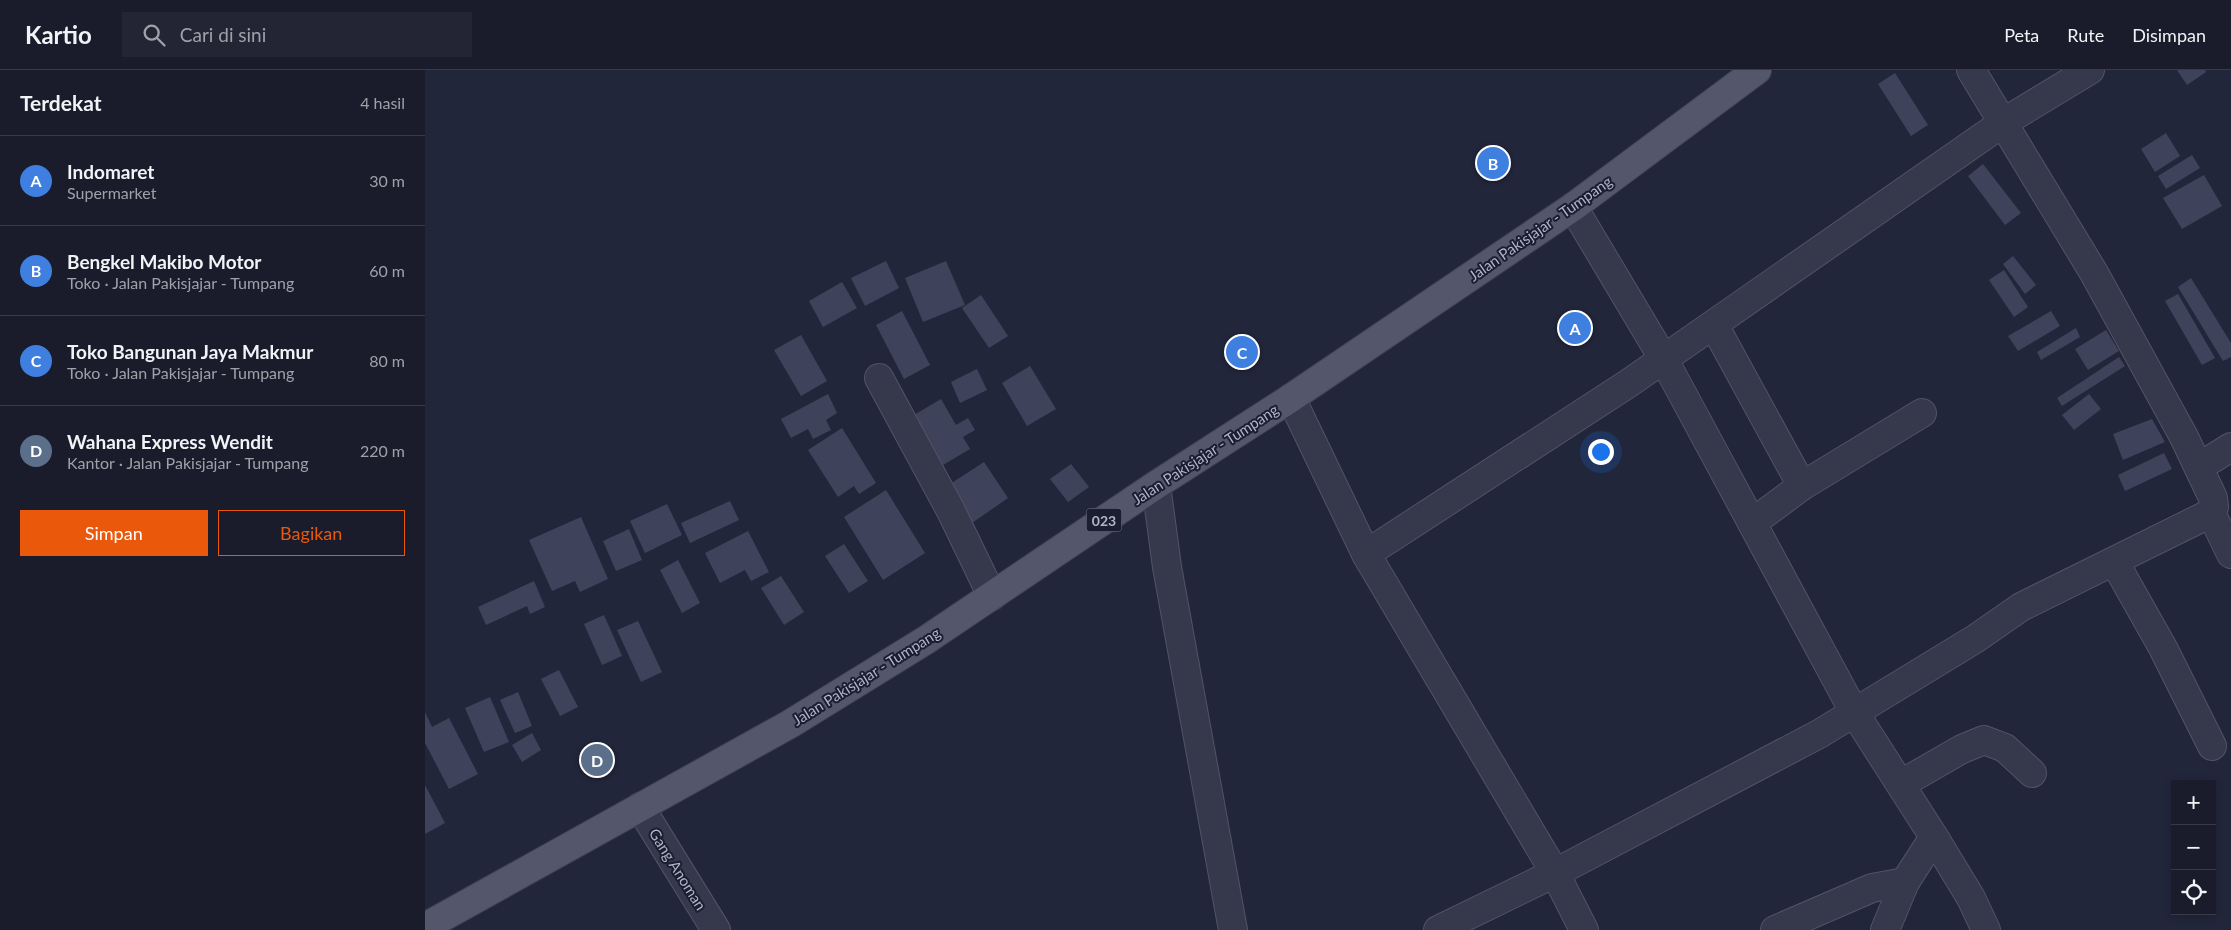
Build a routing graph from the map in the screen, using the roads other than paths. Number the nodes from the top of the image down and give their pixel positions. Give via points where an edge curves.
1 (1757, 70) edge
2 (1971, 70) edge
3 (2090, 70) edge
4 (2004, 122) junction
5 (1573, 207) junction
6 (1714, 325) junction
7 (1663, 358) junction
8 (879, 378) dead end
9 (1291, 398) junction
10 (1922, 413) dead end
11 (2231, 447) edge
12 (2199, 467) junction
13 (1156, 485) junction
14 (1802, 486) junction
15 (2211, 513) junction
16 (1752, 523) junction
17 (1366, 554) junction
18 (2231, 554) edge
19 (2114, 561) junction
20 (992, 596) junction
21 (1854, 712) junction
22 (2213, 746) dead end
23 (2031, 773) dead end
24 (1901, 784) junction
25 (640, 807) junction
26 (1934, 837) junction
27 (1555, 873) junction
28 (1905, 882) junction
29 (437, 925) edge
30 (716, 930) edge
31 (1233, 930) edge
32 (1438, 930) edge
33 (1584, 930) edge
34 (1775, 930) edge
35 (1885, 930) edge
36 (1986, 930) edge

1 - 5 main road, Jalan Pakisjajar - Tumpang / 023
2 - 4 street
3 - 4 street
4 - 6 street
4 - 12 street via 2094,273
5 - 7 street
5 - 9 main road, Jalan Pakisjajar - Tumpang / 023
6 - 7 street
6 - 14 street
7 - 16 street
7 - 17 street
8 - 20 street via 951,511
9 - 13 main road, Jalan Pakisjajar - Tumpang / 023
9 - 17 street
10 - 14 street
11 - 12 street
12 - 15 street via 2213,498
13 - 20 main road, Jalan Pakisjajar - Tumpang / 023
13 - 31 street via 1167,567
14 - 16 street
15 - 18 street
15 - 19 street
16 - 21 street
17 - 27 street
19 - 21 street via 2021,607 1975,639
19 - 22 street
20 - 25 main road, Jalan Pakisjajar - Tumpang / 023 via 833,698
21 - 24 street
21 - 27 street via 1819,734
23 - 24 street via 2005,748 1984,740 1961,749
24 - 26 street
25 - 29 main road, Jalan Pakisjajar - Tumpang / 023
25 - 30 street, Gang Anoman
26 - 28 street
26 - 36 street via 1971,898
27 - 32 street
27 - 33 street
28 - 34 street via 1873,888
28 - 35 street

